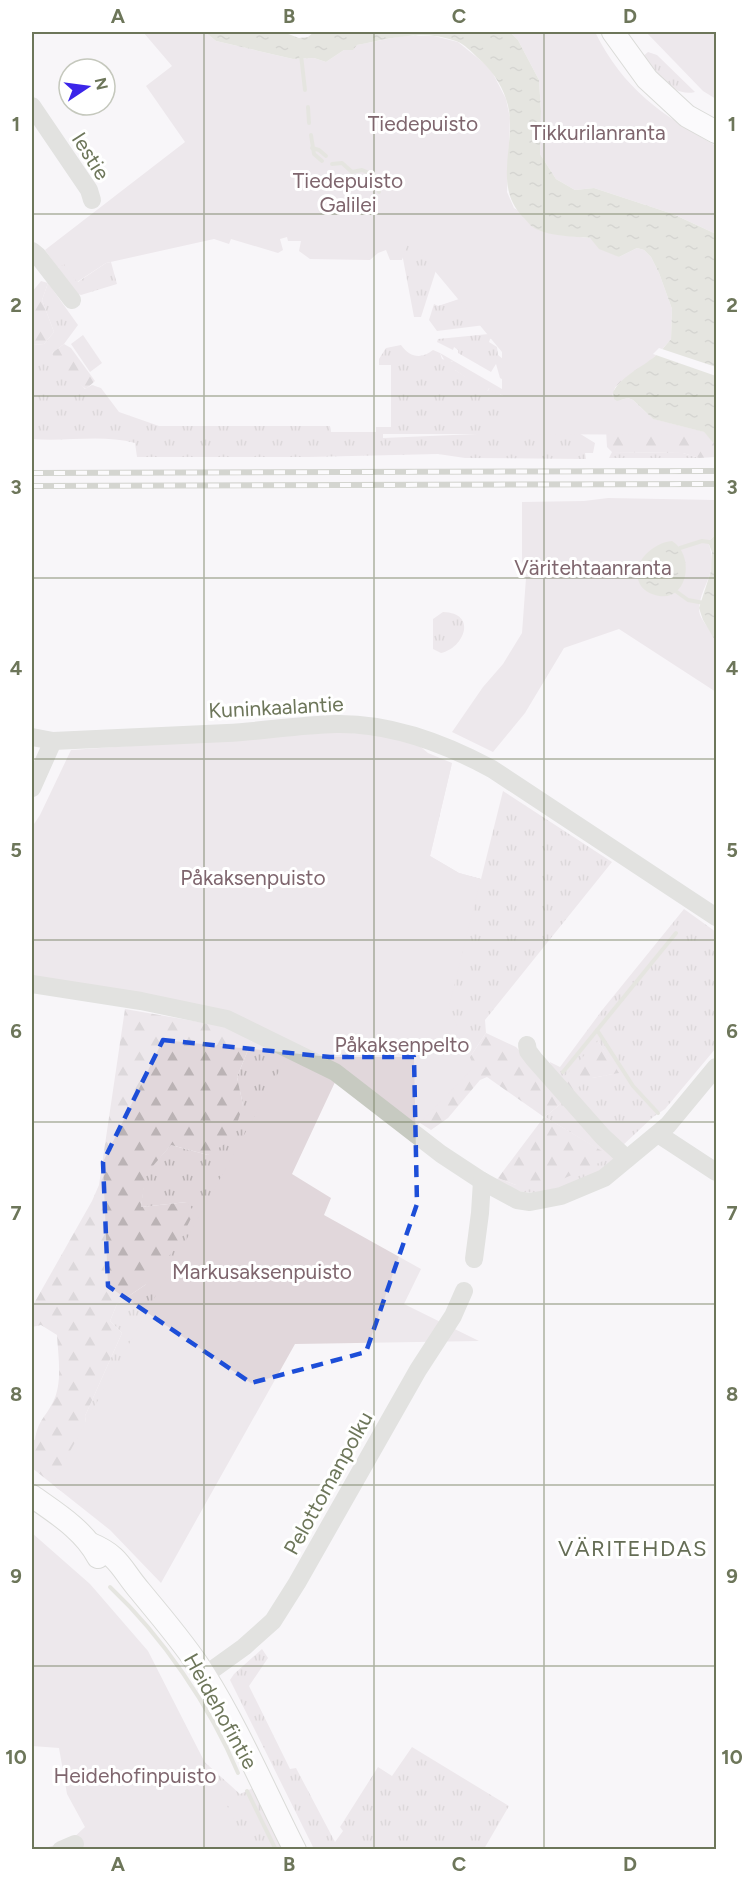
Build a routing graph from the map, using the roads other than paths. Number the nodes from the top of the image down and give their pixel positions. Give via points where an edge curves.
1 (613, 32) edge
2 (658, 89) junction
3 (32, 106) edge
4 (717, 119) edge
5 (717, 132) edge
6 (92, 200) dead end
7 (35, 253) edge
8 (72, 300) dead end
9 (32, 737) edge
10 (53, 741) junction
11 (32, 788) edge
12 (717, 917) edge
13 (32, 984) edge
14 (527, 1045) dead end
15 (717, 1067) edge
16 (658, 1134) junction
17 (627, 1159) junction
18 (717, 1172) edge
19 (482, 1181) junction
20 (474, 1259) dead end
21 (464, 1291) dead end
22 (32, 1496) edge
23 (205, 1675) junction
24 (295, 1850) edge

1 - 2 main road via 636,66
2 - 4 main road
2 - 5 main road via 687,116
3 - 6 street, Iestie
7 - 8 street
9 - 10 street, Kuninkaalantie
10 - 11 street
10 - 12 street, Kuninkaalantie via 338,724 419,736 492,769
13 - 19 street via 228,1019 335,1072
14 - 17 street via 528,1051 603,1137
15 - 16 street
16 - 17 street
16 - 18 street
17 - 19 street via 604,1178 546,1200 517,1200
19 - 20 street
21 - 23 street, Pelottomanpolku via 453,1316 273,1621
22 - 23 main road, Heidehofintie via 91,1544 98,1558 117,1575 132,1582
23 - 24 main road, Heidehofintie

